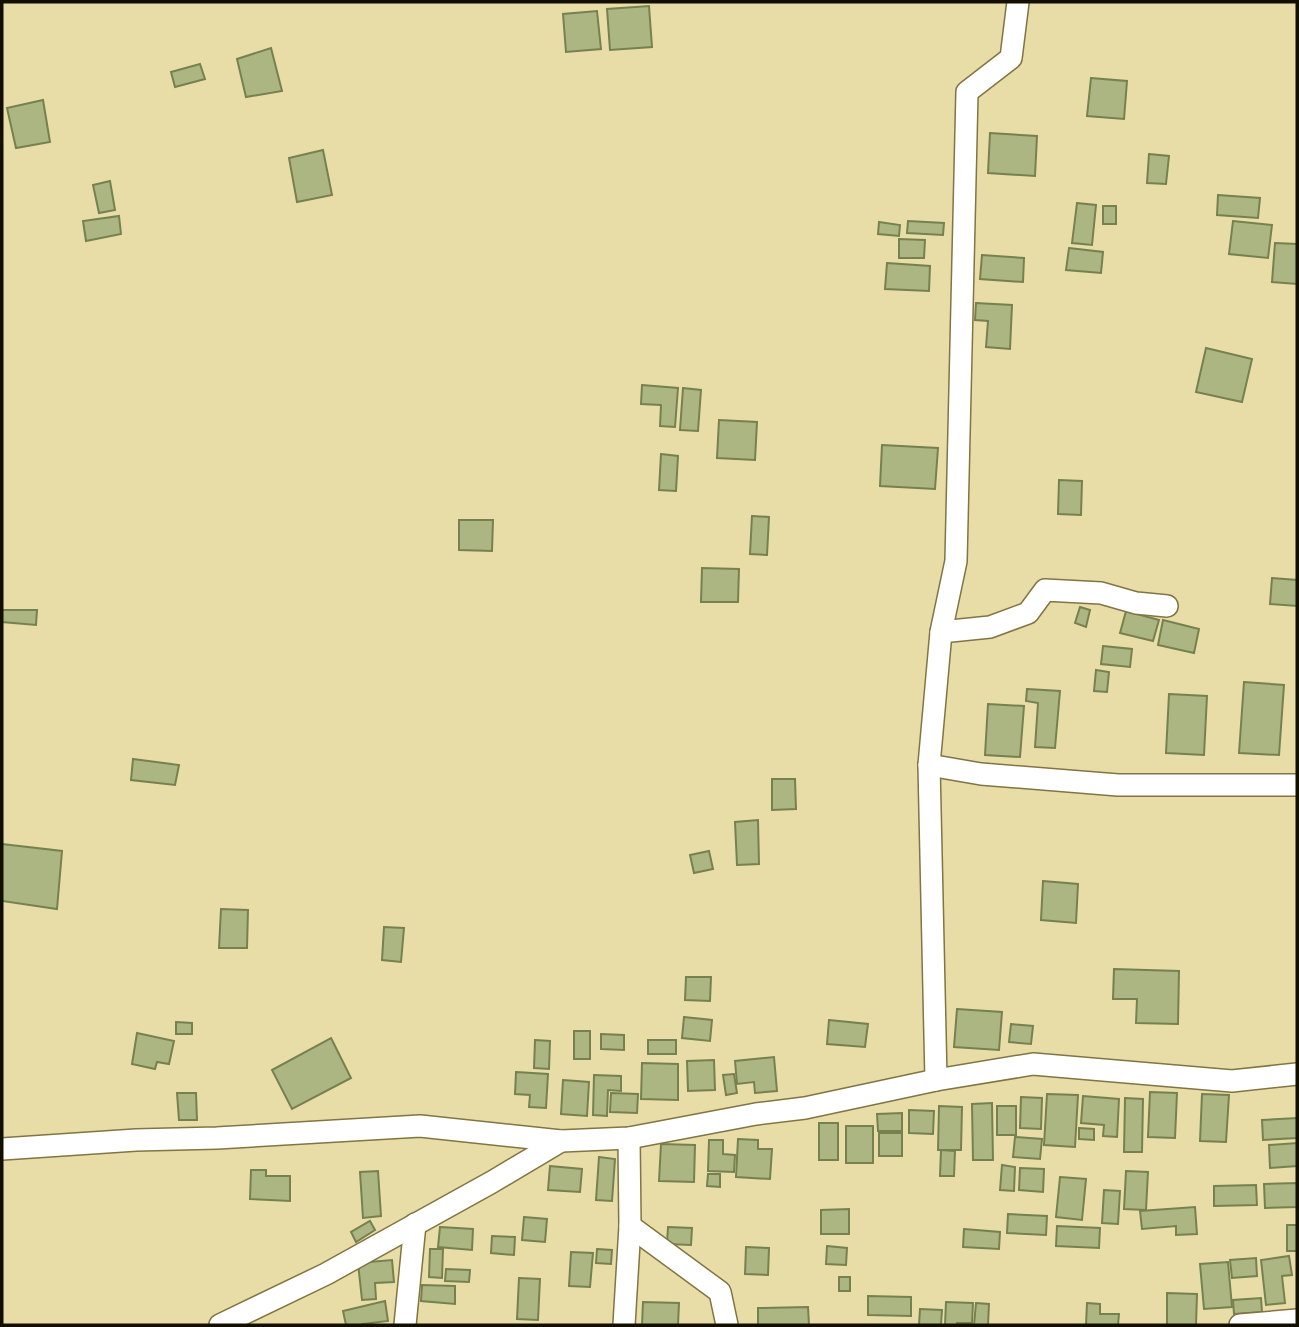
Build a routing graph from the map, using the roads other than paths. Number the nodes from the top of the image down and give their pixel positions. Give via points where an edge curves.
1 (1018, 2) edge
2 (1167, 606) dead end
3 (941, 632) junction
4 (929, 765) junction
5 (1297, 785) edge
6 (1297, 1074) edge
7 (936, 1080) junction
8 (628, 1138) junction
9 (561, 1141) junction
10 (2, 1149) edge
11 (415, 1224) junction
12 (630, 1226) junction
13 (1297, 1320) edge
14 (220, 1325) edge
15 (405, 1325) edge
16 (624, 1325) edge
17 (727, 1325) edge
18 (1240, 1325) edge

1 - 3 street via 1010,58 967,92 956,561
2 - 3 street via 1101,593 1045,590 1028,613 990,627
3 - 4 street
4 - 5 street via 1118,785
4 - 7 street
6 - 7 street via 1232,1081 1033,1065
7 - 8 street
8 - 9 street
8 - 12 street
9 - 10 street via 420,1126
9 - 11 street
11 - 14 street
11 - 15 street
12 - 16 street
12 - 17 street via 720,1292
13 - 18 street

